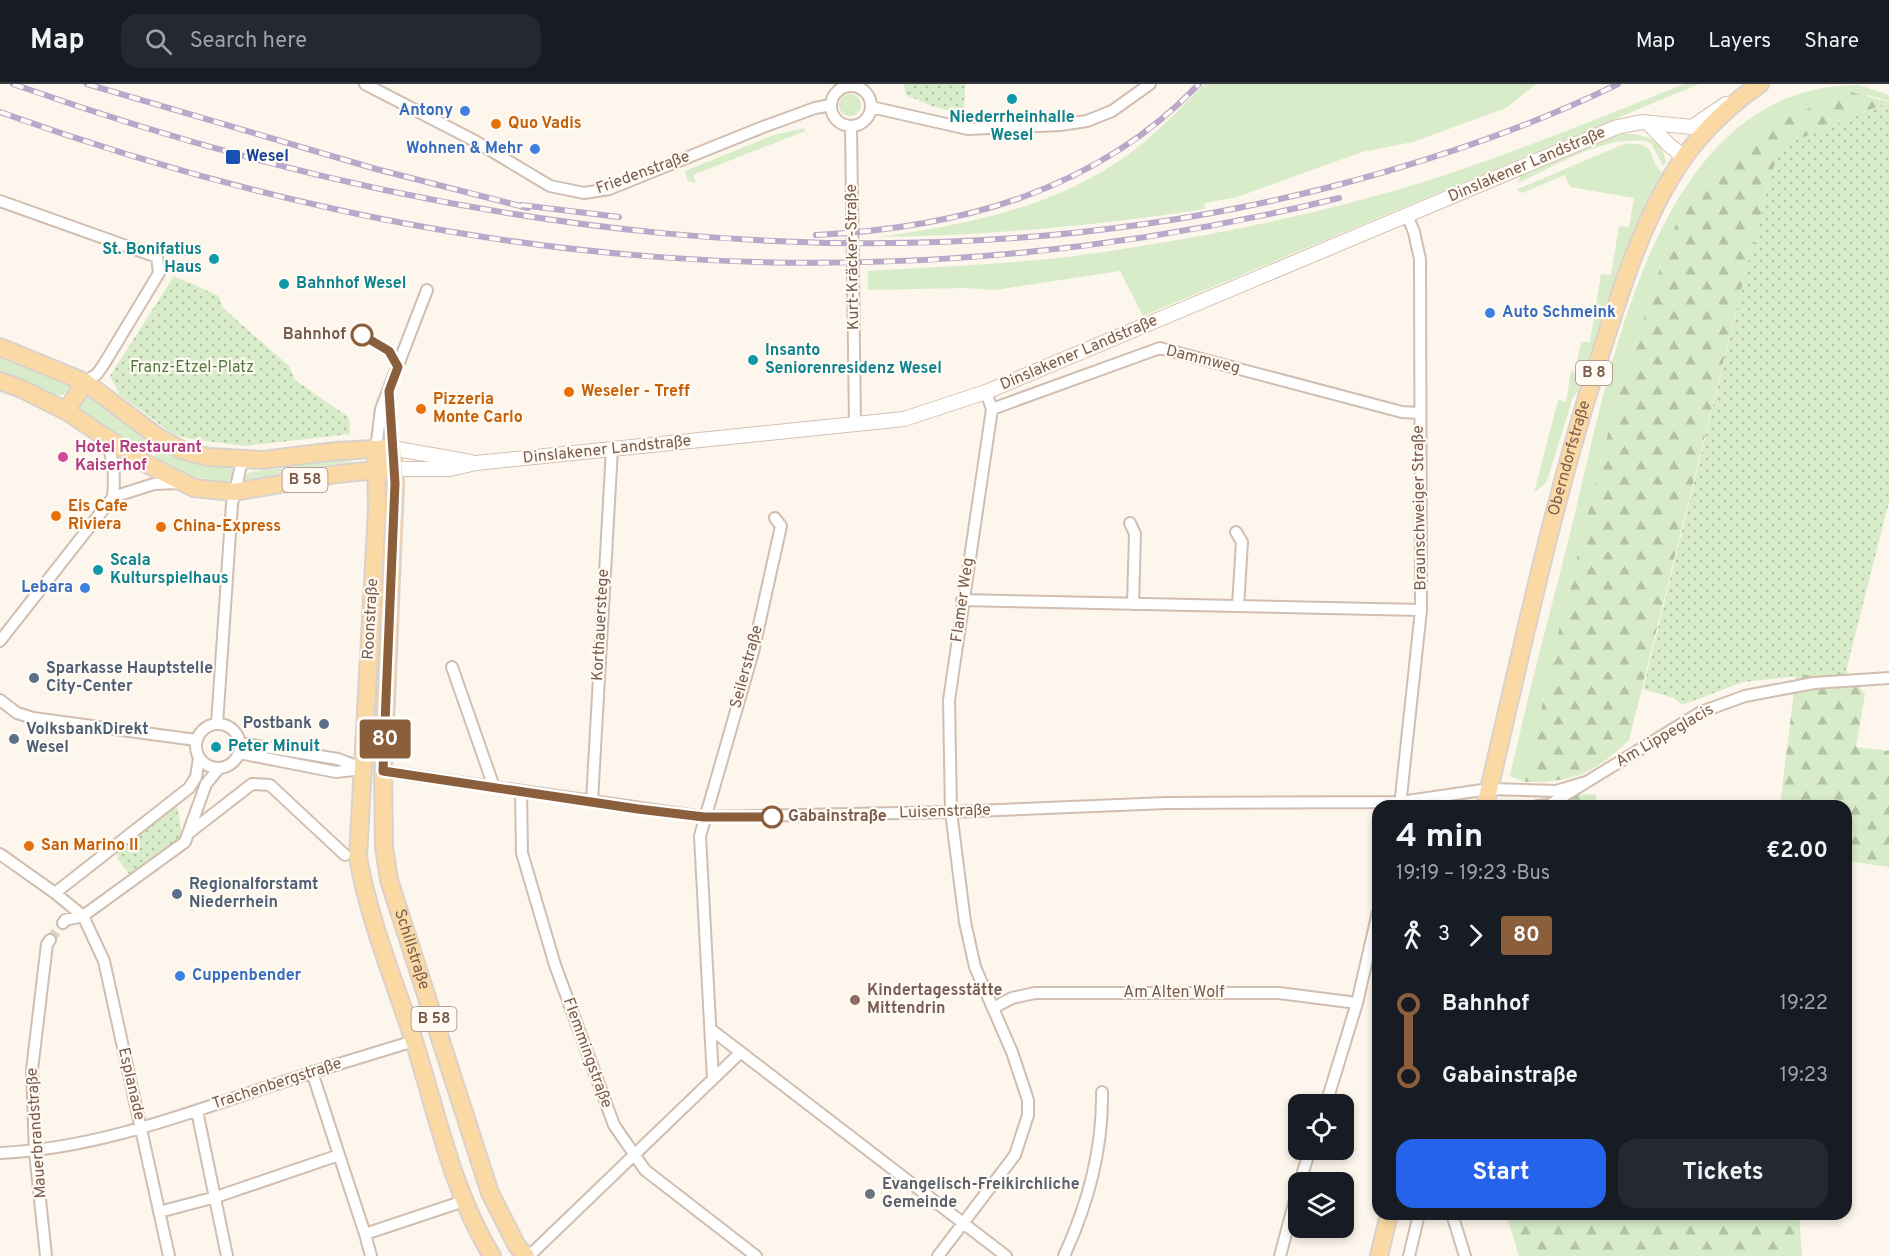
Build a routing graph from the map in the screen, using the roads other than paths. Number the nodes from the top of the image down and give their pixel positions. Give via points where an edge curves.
1 (365, 84) edge
2 (1150, 84) edge
3 (1760, 84) edge
4 (851, 85) edge
5 (831, 105) junction
6 (871, 107) junction
7 (1649, 124) junction
8 (851, 126) junction
9 (1684, 157) junction
10 (0, 201) edge
11 (1407, 215) junction
12 (427, 290) dead end
13 (0, 347) edge
14 (0, 381) edge
15 (85, 382) junction
16 (389, 391) junction
17 (986, 392) junction
18 (992, 409) junction
19 (66, 411) junction
20 (1418, 413) junction
21 (855, 424) junction
22 (104, 437) junction
23 (384, 448) junction
24 (612, 449) junction
25 (242, 460) junction
26 (476, 463) junction
27 (385, 469) junction
28 (183, 483) junction
29 (234, 492) junction
30 (113, 497) junction
31 (775, 518) dead end
32 (1130, 523) dead end
33 (1236, 532) dead end
34 (962, 600) junction
35 (1133, 604) junction
36 (1238, 606) junction
37 (1421, 610) junction
38 (0, 641) edge
39 (452, 667) dead end
40 (1889, 678) edge
41 (0, 700) edge
42 (217, 724) junction
43 (196, 740) junction
44 (239, 748) junction
45 (199, 758) junction
46 (219, 768) junction
47 (364, 769) junction
48 (383, 771) junction
49 (1586, 782) junction
50 (494, 787) junction
51 (521, 791) junction
52 (1493, 795) edge
53 (1403, 800) edge
54 (1443, 800) edge
55 (1556, 800) edge
56 (592, 801) junction
57 (1372, 804) edge
58 (951, 812) junction
59 (704, 817) junction
60 (189, 833) junction
61 (0, 854) edge
62 (345, 855) dead end
63 (55, 893) junction
64 (83, 916) junction
65 (63, 923) tunnel mouth
66 (1372, 938) edge
67 (50, 940) tunnel mouth
68 (1357, 1003) junction
69 (993, 1008) junction
70 (713, 1030) junction
71 (414, 1041) junction
72 (740, 1053) junction
73 (312, 1072) junction
74 (713, 1079) junction
75 (1102, 1092) dead end
76 (1329, 1094) edge
77 (197, 1111) junction
78 (141, 1130) junction
79 (35, 1152) junction
80 (0, 1153) edge
81 (339, 1155) junction
82 (634, 1157) junction
83 (216, 1197) junction
84 (464, 1201) junction
85 (159, 1212) junction
86 (1387, 1220) edge
87 (1418, 1220) edge
88 (1454, 1220) edge
89 (962, 1224) junction
90 (1288, 1225) edge
91 (365, 1234) junction
92 (46, 1256) edge
93 (169, 1256) edge
94 (227, 1256) edge
95 (372, 1256) edge
96 (492, 1256) edge
97 (527, 1256) edge
98 (756, 1256) edge
99 (938, 1256) edge
100 (1006, 1256) edge
101 (1064, 1256) edge
102 (1280, 1256) edge
103 (1378, 1256) edge
104 (1409, 1256) edge
105 (1465, 1256) edge

1 - 5 street, Friedenstraße via 475,141 550,186 584,194 609,189 763,126
2 - 6 street via 1112,111 1087,121 1060,125 968,129
3 - 7 main road, Dinslakener Landstraße via 1692,127
3 - 9 main road, Oberndorfstraße / B 8 via 1718,119
4 - 5 street via 839,89
4 - 6 street via 864,90
5 - 8 street via 834,117
6 - 8 street via 866,119
7 - 9 main road
7 - 11 main road, Dinslakener Landstraße via 1633,122 1617,128
8 - 21 street, Kurt-Kräcker-Straße
9 - 52 main road, Oberndorfstraße / B 8 via 1650,217 1617,303 1573,443 1536,589
10 - 15 street via 157,257 159,273 104,364
11 - 17 main road, Dinslakener Landstraße
11 - 20 street, Braunschweiger Straße via 1420,259
12 - 16 street
13 - 15 main road, B 58
14 - 19 main road, B 58
15 - 19 main road
15 - 25 main road, B 58 via 158,437 182,450
16 - 23 street
16 - 23 street via 377,426
17 - 18 street, Flamer Weg
17 - 21 main road, Dinslakener Landstraße via 904,418
18 - 20 street, Dammweg via 1160,348
18 - 34 street, Flamer Weg
19 - 22 main road, B 58
20 - 37 street, Braunschweiger Straße
21 - 24 main road, Dinslakener Landstraße
22 - 28 main road, B 58
22 - 30 street via 114,465
23 - 25 main road, B 58
23 - 26 main road, Dinslakener Landstraße
23 - 27 main road, B 58
24 - 26 main road, Dinslakener Landstraße
24 - 56 street, Korthauerstege
25 - 29 street
26 - 27 main road, Dinslakener Landstraße via 450,469
27 - 29 main road, B 58
27 - 47 main road, Roonstraße / B 58
27 - 48 main road, B 58
28 - 29 main road, B 58 via 194,488
28 - 30 street via 154,484
29 - 42 street
30 - 38 street
31 - 59 street, Seilerstraße via 781,526 753,652
32 - 35 street via 1135,534
33 - 36 street via 1242,542
34 - 35 street
34 - 58 street, Flamer Weg via 949,700
35 - 36 street
36 - 37 street
37 - 53 street, Braunschweiger Straße
39 - 50 street
40 - 49 street, Am Lippeglacis via 1815,683 1745,696 1701,712
41 - 43 street via 17,713 33,718
42 - 43 street via 204,728
42 - 44 street via 234,731
43 - 45 street
44 - 46 street via 234,762
44 - 47 street via 336,772
45 - 46 street via 203,764
45 - 63 street via 196,777 189,788
46 - 60 street via 206,784
47 - 48 main road
47 - 71 main road, Schillstraße / B 58 via 358,808 358,857 368,906
48 - 50 street, Luisenstraße
48 - 97 main road, Schillstraße / B 58 via 384,847 389,880 490,1193 517,1246
49 - 52 street, Am Lippeglacis via 1556,790
49 - 55 street, Am Lippeglacis
50 - 51 street, Luisenstraße
51 - 56 street, Luisenstraße
51 - 82 street, Flemmingstraße via 522,853 555,965 606,1105
52 - 54 street, Luisenstraße
56 - 59 street, Luisenstraße
57 - 58 street, Luisenstraße via 1167,803
58 - 59 street, Luisenstraße
58 - 69 street, Flamer Weg via 967,933 975,967
59 - 70 street via 700,836
60 - 62 street via 252,784 270,785
60 - 64 street via 185,842
61 - 63 street
63 - 64 street
64 - 65 street
64 - 78 street, Esplanade via 104,961
66 - 68 street
67 - 79 street, Mauerbrandstraße via 32,1070
68 - 69 street, Am Alten Wolf via 1279,993 1035,993 1012,998
68 - 76 street
69 - 89 street, Flamer Weg via 1028,1100 1028,1115 1015,1155
70 - 72 street
70 - 74 street
71 - 73 street, Trachenbergstraße
71 - 84 main road, Schillstraße / B 58
72 - 74 street
72 - 89 street
73 - 77 street, Trachenbergstraße
73 - 81 street
74 - 82 street
75 - 101 street via 1094,1172 1079,1224
77 - 78 street, Trachenbergstraße
77 - 83 street
78 - 79 street, Trachenbergstraße
78 - 85 street, Esplanade
79 - 80 street, Trachenbergstraße
79 - 92 street, Mauerbrandstraße
81 - 83 street
81 - 91 street
82 - 97 street
82 - 98 street, Flemmingstraße via 645,1170
83 - 85 street
83 - 94 street
84 - 91 street
84 - 96 main road, Schillstraße / B 58
85 - 93 street, Esplanade
86 - 103 main road
87 - 104 street
88 - 105 street
89 - 99 street, Flamer Weg
89 - 100 street
90 - 102 street
91 - 95 street

